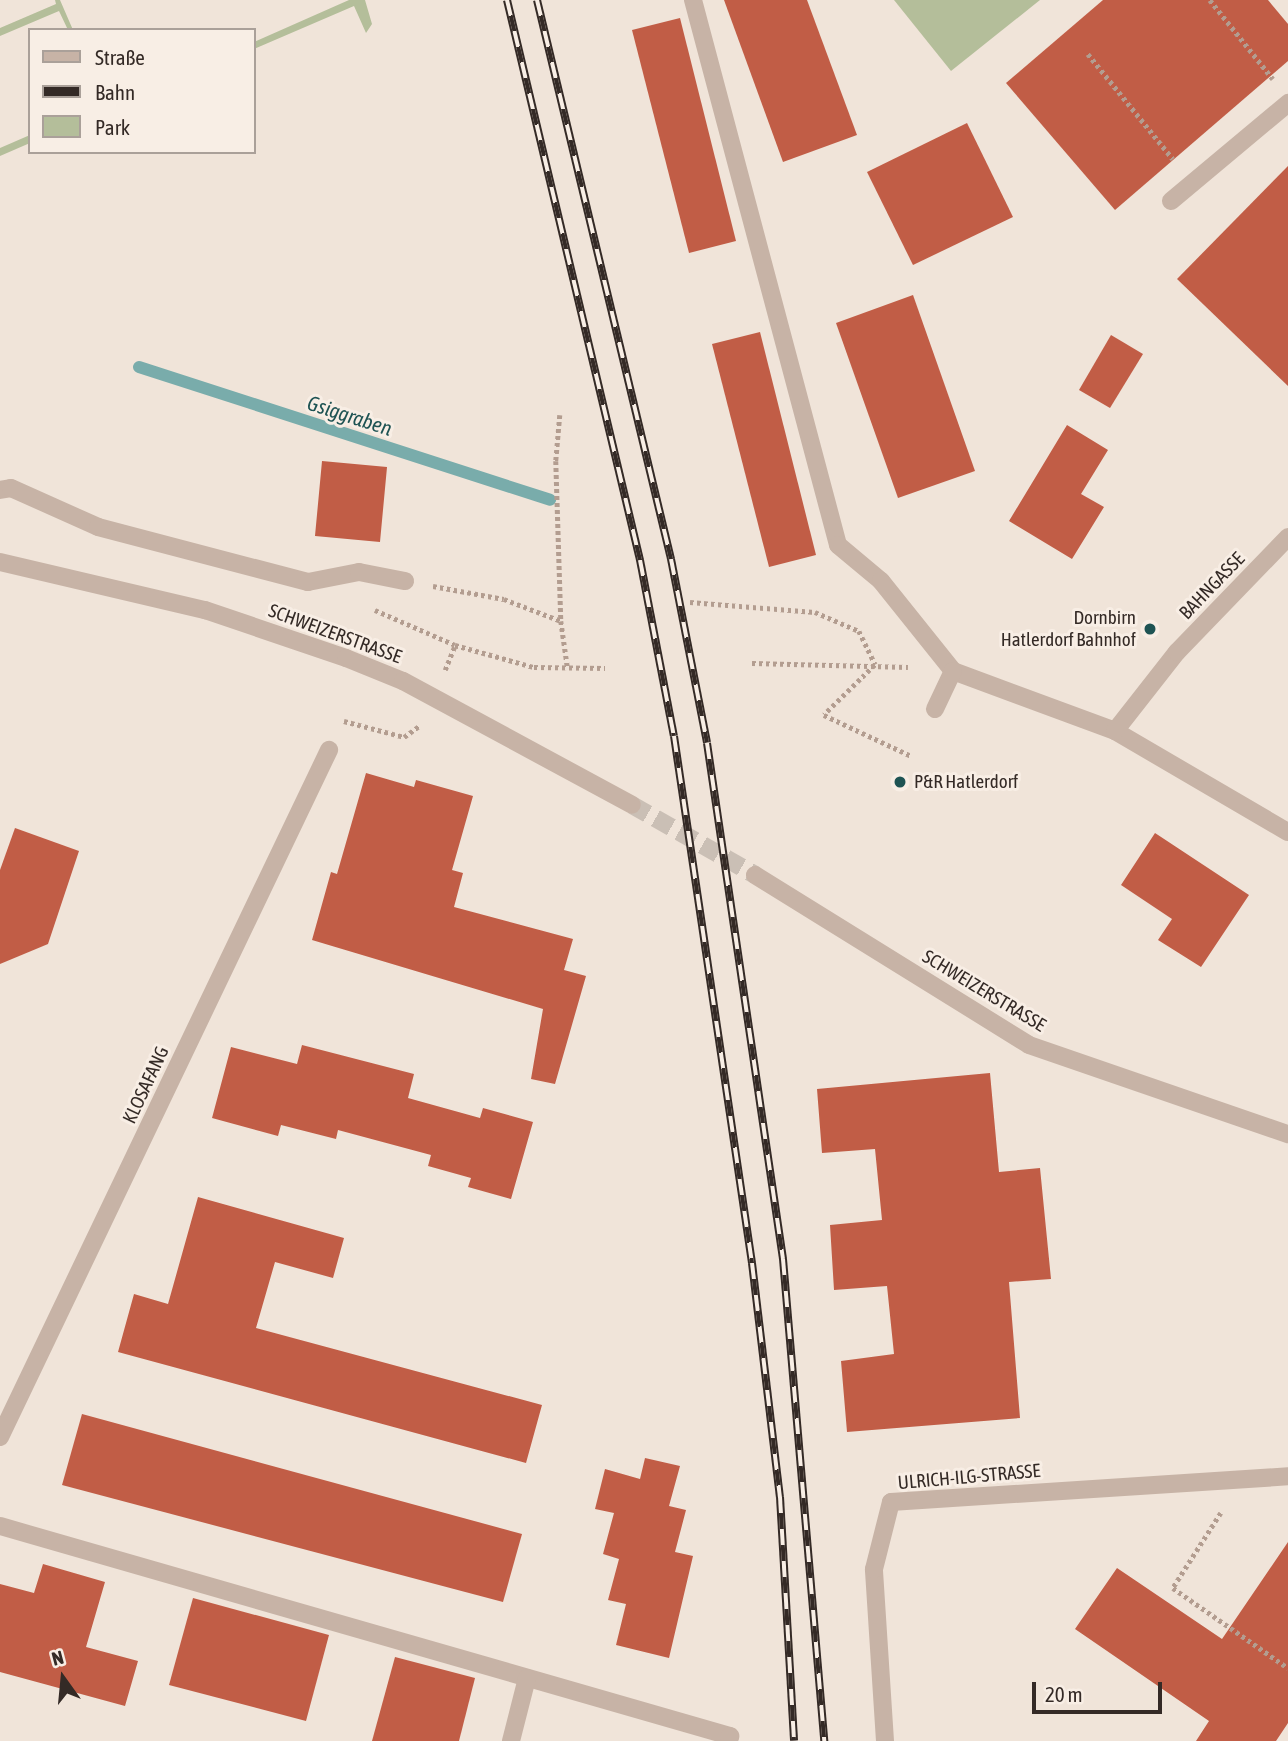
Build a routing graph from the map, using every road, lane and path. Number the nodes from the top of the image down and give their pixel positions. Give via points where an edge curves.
1 (693, 0) edge
2 (1210, 0) edge
3 (1088, 54) dead end
4 (1279, 86) dead end
5 (1288, 103) edge
6 (1193, 183) junction
7 (1171, 201) dead end
8 (560, 415) dead end
9 (0, 490) edge
10 (1288, 537) edge
11 (0, 562) edge
12 (405, 581) joint
13 (690, 602) dead end
14 (372, 608) dead end
15 (561, 621) junction
16 (455, 645) junction
17 (752, 663) dead end
18 (875, 664) junction
19 (605, 668) dead end
20 (445, 670) dead end
21 (568, 670) junction
22 (953, 671) junction
23 (935, 709) dead end
24 (417, 731) dead end
25 (1115, 731) junction
26 (329, 750) joint
27 (911, 756) dead end
28 (632, 805) tunnel mouth
29 (1288, 832) edge
30 (755, 875) tunnel mouth
31 (1288, 1134) edge
32 (0, 1437) edge
33 (1288, 1476) edge
34 (1244, 1479) junction
35 (0, 1526) edge
36 (1288, 1668) edge
37 (527, 1678) junction
38 (511, 1741) edge
39 (729, 1741) edge
40 (885, 1741) edge

1 - 22 street via 838,545 881,581
2 - 4 path
3 - 6 path
5 - 6 street
6 - 7 street
8 - 15 path via 555,461
9 - 12 street via 11,488 98,527 308,582 359,572
10 - 25 street, BAHNGASSE via 1177,652
11 - 28 street, SCHWEIZERSTRASSE via 205,610 346,658 403,681
12 - 15 path via 503,599
13 - 18 path via 816,612 859,631
14 - 16 path
15 - 21 path
16 - 20 path
16 - 21 path via 534,667
17 - 18 path
18 - 27 path via 824,715
19 - 21 path
22 - 23 street
22 - 25 street
24 - 26 path via 404,737 343,720
25 - 29 street
26 - 32 street, KLOSAFANG
30 - 31 street, SCHWEIZERSTRASSE via 1028,1045
33 - 34 street, ULRICH-ILG-STRASSE
34 - 36 path via 1173,1588
34 - 40 street, ULRICH-ILG-STRASSE via 891,1502 874,1569
35 - 37 street
37 - 38 street
37 - 39 street via 730,1736

